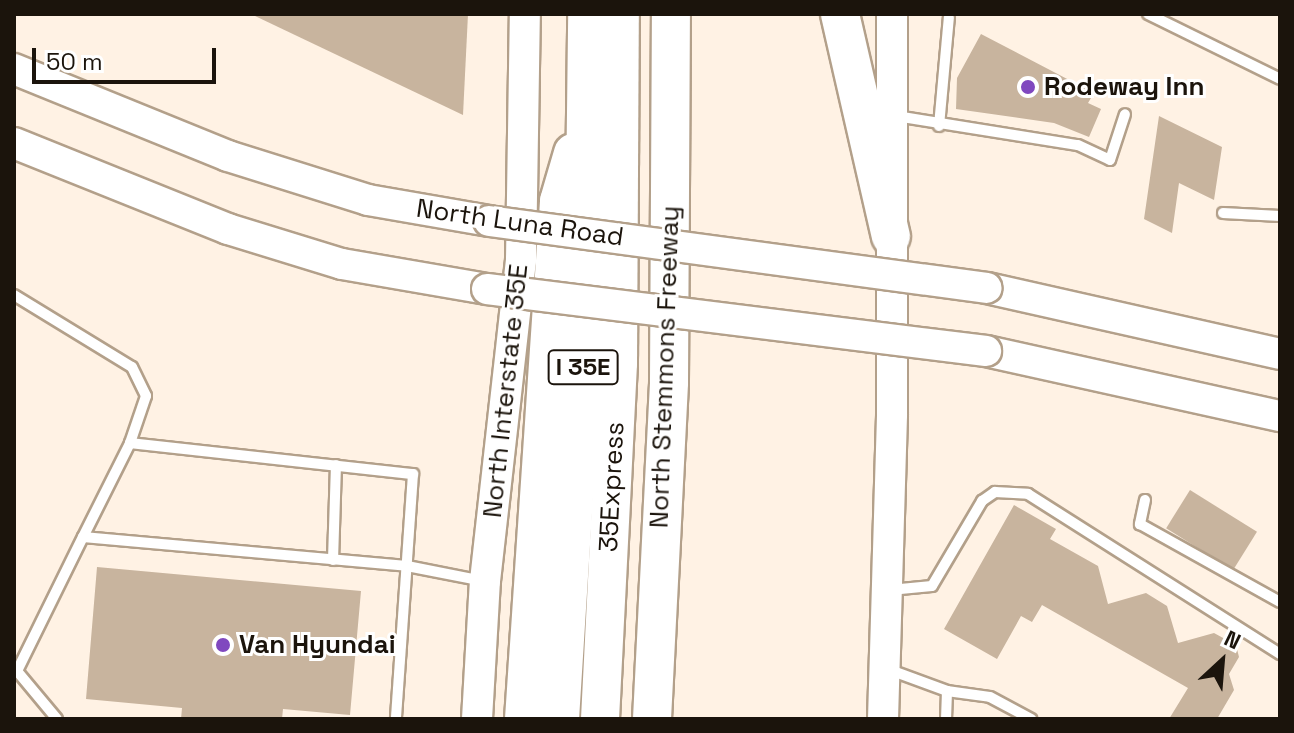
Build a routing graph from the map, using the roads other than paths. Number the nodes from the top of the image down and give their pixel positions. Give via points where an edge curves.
1 (525, 14) edge
2 (587, 14) edge
3 (620, 14) edge
4 (671, 14) edge
5 (840, 14) edge
6 (892, 14) edge
7 (1148, 14) edge
8 (949, 17) dead end
9 (14, 69) edge
10 (1280, 79) edge
11 (588, 104) junction
12 (1125, 114) dead end
13 (890, 115) junction
14 (939, 126) junction
15 (14, 143) edge
16 (1223, 213) dead end
17 (1280, 216) edge
18 (891, 236) junction
19 (14, 295) edge
20 (1280, 354) edge
21 (1280, 416) edge
22 (130, 443) junction
23 (336, 465) junction
24 (1145, 500) dead end
25 (83, 537) junction
26 (333, 560) junction
27 (407, 566) junction
28 (485, 581) junction
29 (884, 591) junction
30 (1280, 602) edge
31 (1280, 654) edge
32 (884, 668) junction
33 (15, 669) edge
34 (947, 691) junction
35 (57, 719) edge
36 (396, 719) edge
37 (477, 719) edge
38 (524, 719) edge
39 (560, 719) edge
40 (600, 719) edge
41 (652, 719) edge
42 (883, 719) edge
43 (946, 719) edge
44 (1031, 719) edge

1 - 28 main road, North Interstate 35E via 521,260
2 - 11 highway, I 35E
3 - 40 highway, 35Express via 618,363
4 - 41 highway, North Stemmons Freeway via 669,382
5 - 18 highway
6 - 13 main road
7 - 10 lane
8 - 14 lane
9 - 20 main road, North Luna Road, bridge via 228,156 368,200 987,288
11 - 38 highway via 559,201
11 - 39 highway, I 35E via 583,358
12 - 14 lane via 1110,160 1078,145
13 - 14 lane
13 - 18 main road
15 - 21 main road, bridge via 228,229 342,264 487,289 986,351
16 - 17 lane
18 - 29 main road
19 - 22 lane via 132,367 146,396
22 - 23 lane
22 - 25 lane
23 - 26 lane
23 - 27 lane via 413,474
24 - 30 lane via 1140,524
25 - 26 lane
25 - 33 lane
26 - 27 lane
27 - 28 lane
27 - 36 lane
28 - 37 main road, North Interstate 35E
29 - 31 lane via 932,586 982,501 995,492 1028,494
29 - 32 main road
32 - 34 lane
32 - 42 main road
33 - 35 lane
34 - 43 lane
34 - 44 lane via 990,697

